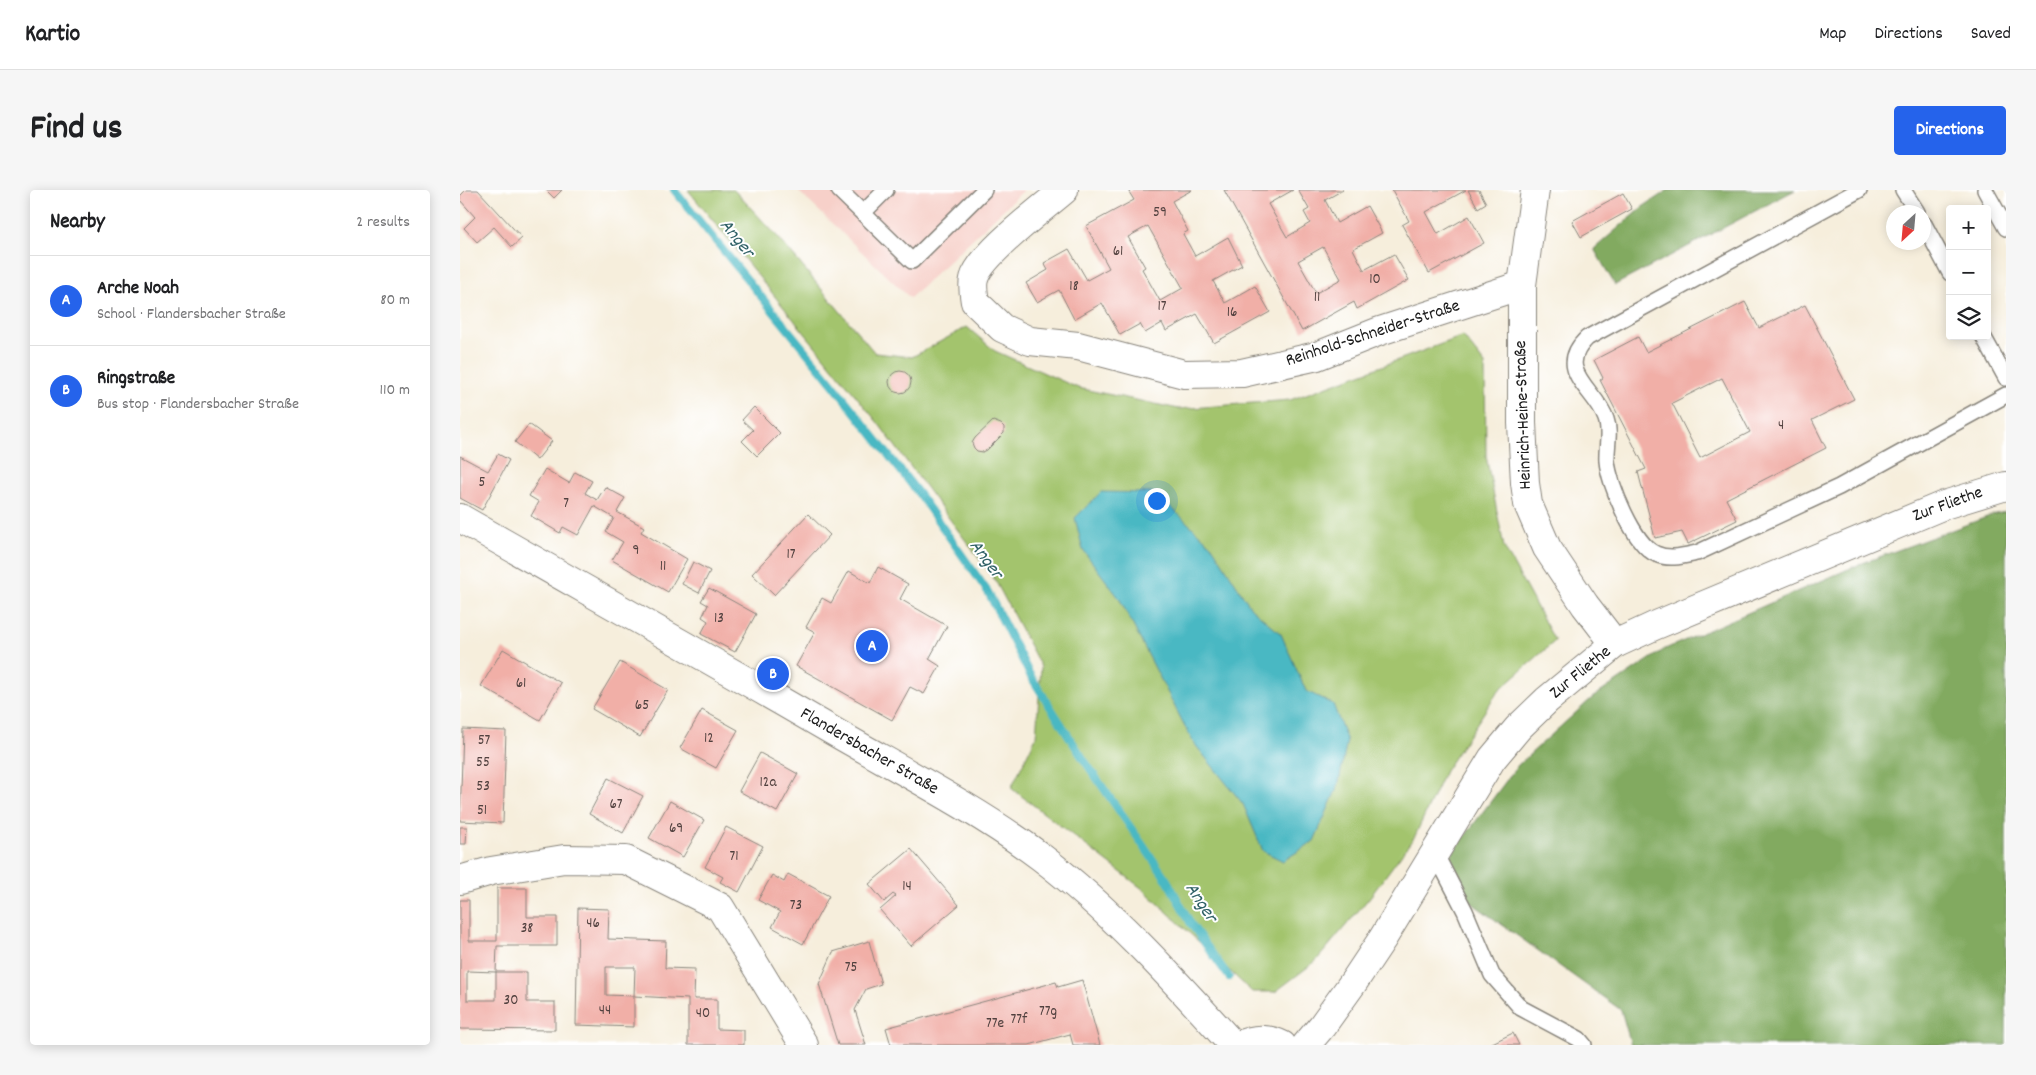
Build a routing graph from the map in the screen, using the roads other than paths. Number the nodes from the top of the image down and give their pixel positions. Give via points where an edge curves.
1 (839, 190) edge
2 (886, 190) edge
3 (984, 190) edge
4 (1064, 190) edge
5 (1535, 190) edge
6 (1859, 190) edge
7 (1903, 190) edge
8 (1985, 190) edge
9 (1913, 205) edge
10 (863, 213) junction
11 (2006, 228) edge
12 (1931, 237) edge
13 (1946, 265) edge
14 (1522, 285) junction
15 (1986, 340) edge
16 (2006, 378) edge
17 (2006, 395) edge
18 (2006, 486) edge
19 (460, 518) edge
20 (1615, 644) junction
21 (1435, 853) junction
22 (460, 880) edge
23 (804, 1045) edge
24 (1233, 1045) edge
25 (1239, 1045) edge
26 (1282, 1045) edge
27 (1306, 1045) edge
28 (1584, 1045) edge

1 - 10 lane
2 - 10 lane
3 - 10 lane via 912,261
4 - 14 street, Reinhold-Schneider-Straße via 983,264 974,279 975,302 1002,328 1030,341 1078,346 1184,374 1242,373 1317,356 1380,331
5 - 14 street, Heinrich-Heine-Straße
6 - 17 lane via 1587,338 1577,348 1573,359 1576,373 1606,418 1609,431 1607,462 1615,494 1645,546 1654,554 1664,556 1678,557 1697,552 1839,487
7 - 9 lane
8 - 11 lane
12 - 13 lane
14 - 20 street, Heinrich-Heine-Straße via 1522,431 1528,504 1547,548
15 - 16 lane
18 - 20 street, Zur Fliethe via 1944,504
19 - 24 street, Flandersbacher Straße via 1015,838 1066,877 1116,922
20 - 21 street, Zur Fliethe via 1518,728 1492,759
21 - 27 street, Zur Fliethe via 1355,980
21 - 28 lane via 1465,911 1492,975 1521,1008 1579,1039
22 - 23 street via 564,858 626,860 720,907
25 - 26 street via 1261,1039

